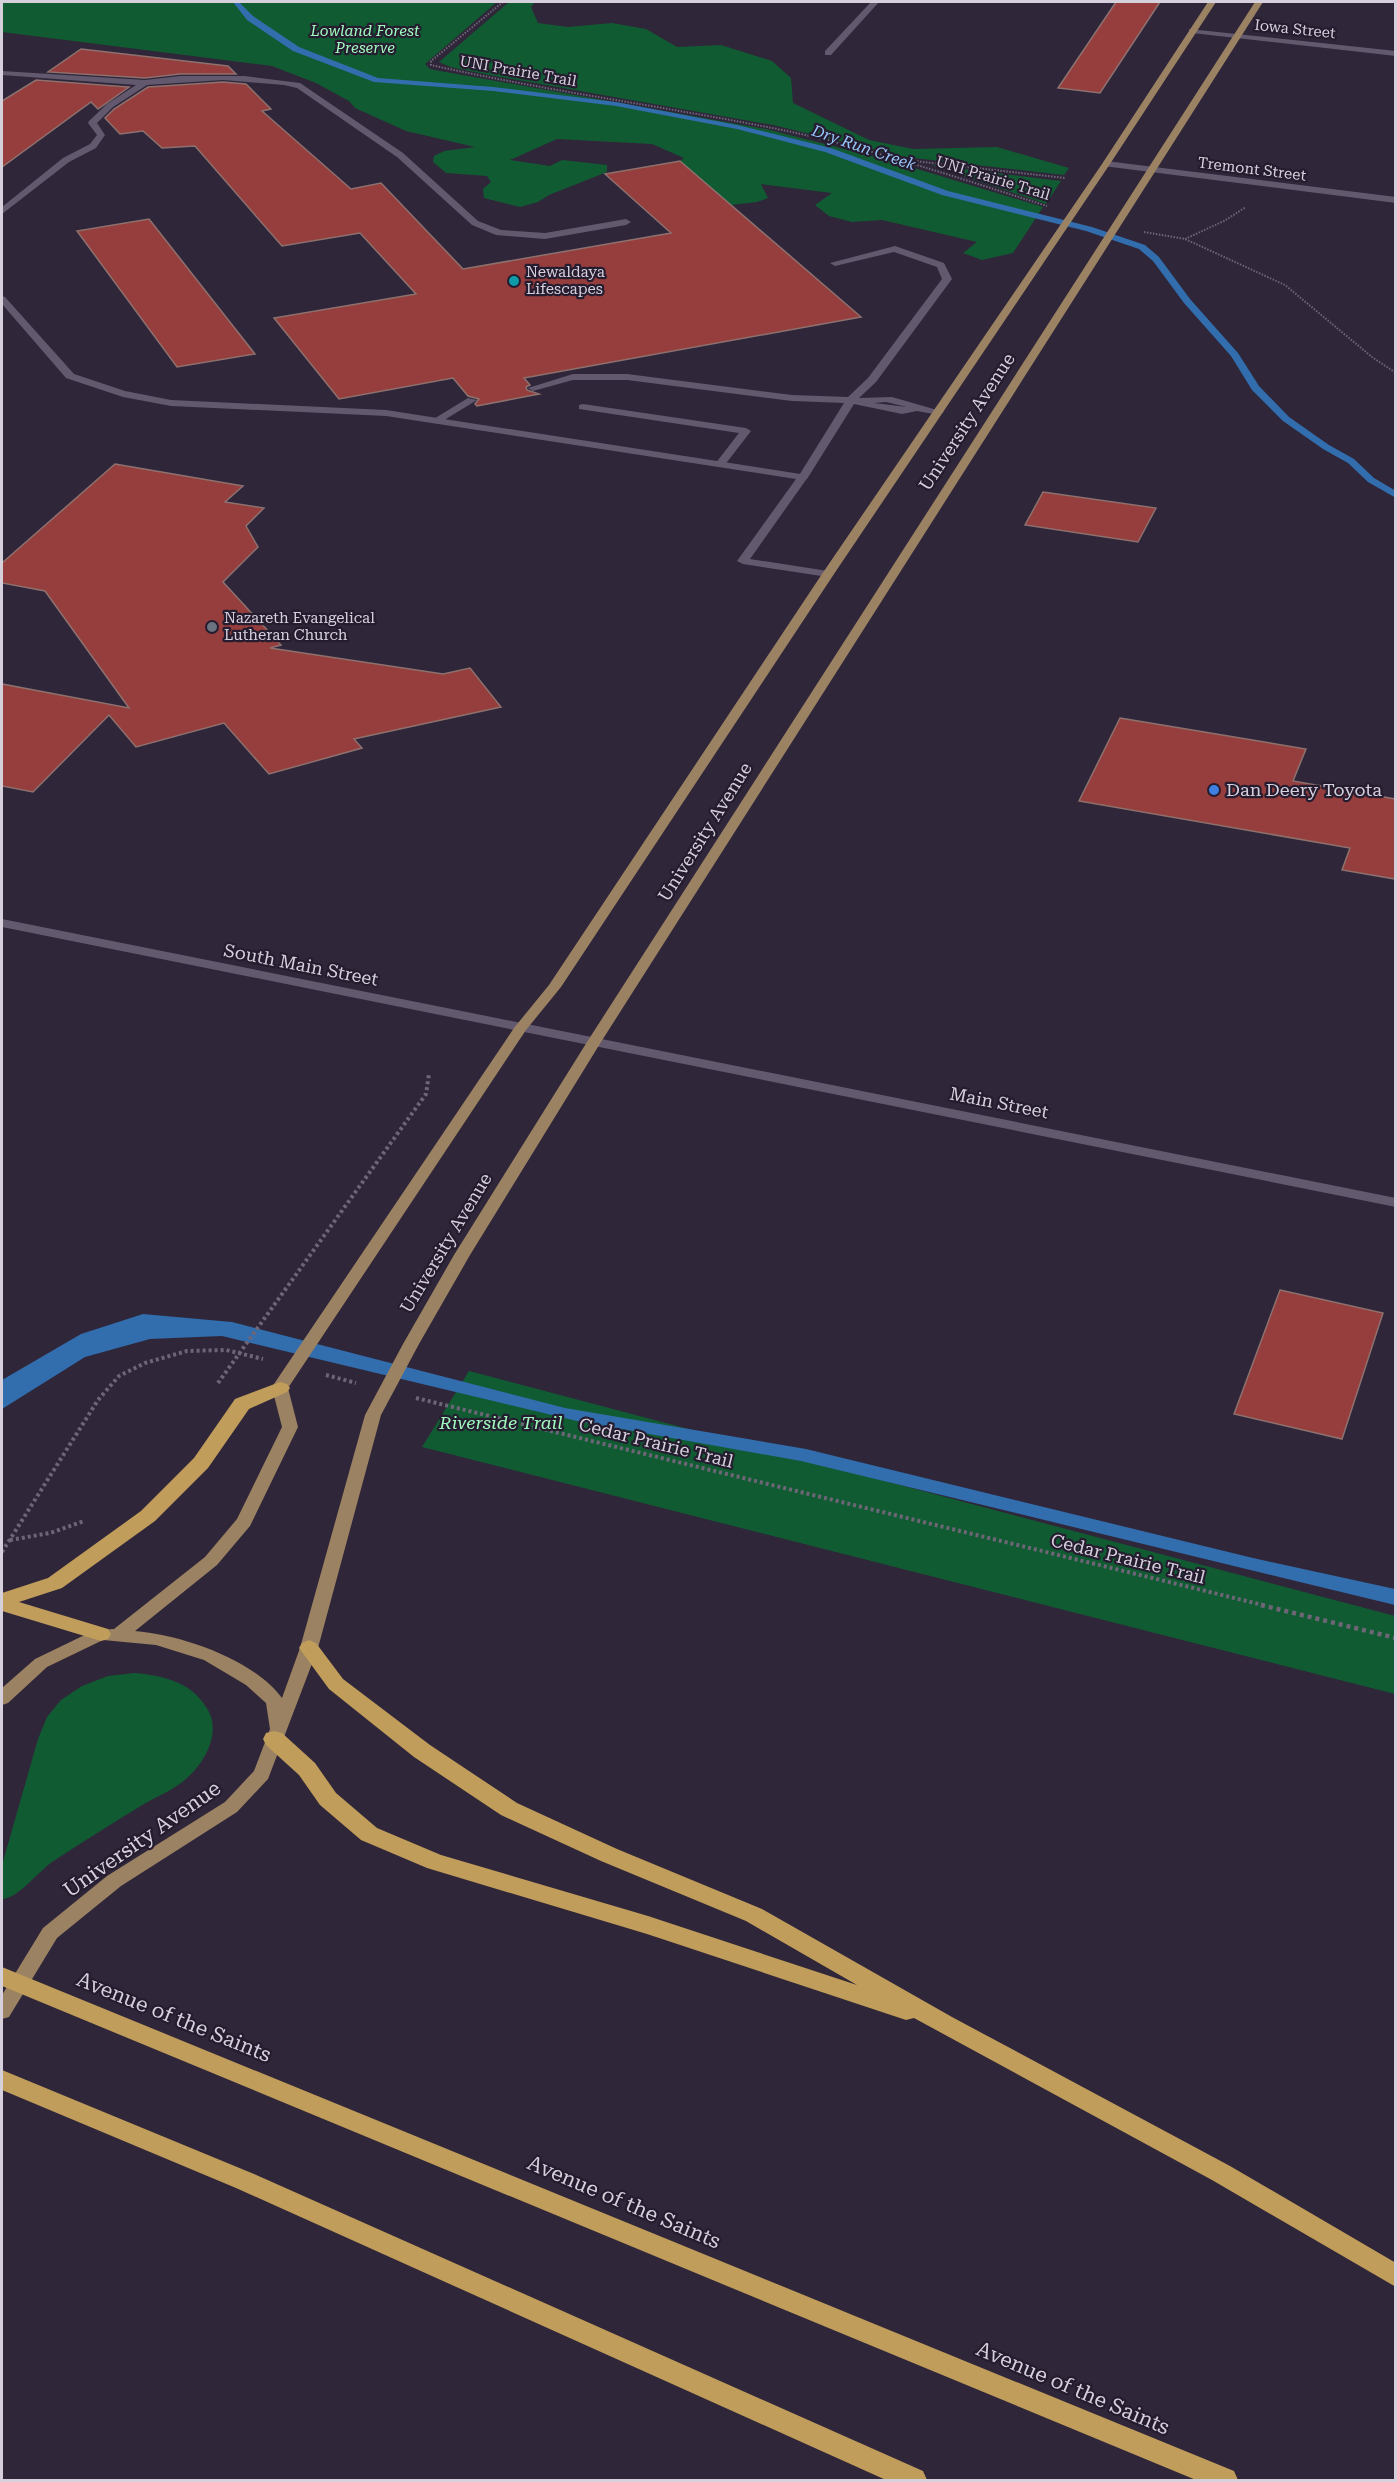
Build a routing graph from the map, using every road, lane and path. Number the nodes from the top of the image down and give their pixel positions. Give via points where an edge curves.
1 (503, 2) edge
2 (874, 2) edge
3 (1212, 2) edge
4 (1259, 2) edge
5 (1192, 31) junction
6 (1236, 36) junction
7 (828, 53) dead end
8 (1395, 54) edge
9 (2, 73) edge
10 (145, 83) junction
11 (896, 159) junction
12 (1106, 164) junction
13 (1153, 170) junction
14 (1074, 179) dead end
15 (1279, 186) junction
16 (1395, 200) edge
17 (1055, 208) dead end
18 (2, 211) edge
19 (626, 222) dead end
20 (1143, 231) dead end
21 (1185, 239) junction
22 (835, 263) dead end
23 (2, 299) edge
24 (1395, 374) edge
25 (533, 388) dead end
26 (852, 399) junction
27 (472, 400) dead end
28 (583, 407) dead end
29 (939, 412) junction
30 (437, 420) junction
31 (720, 464) junction
32 (804, 477) junction
33 (828, 574) junction
34 (2, 923) edge
35 (521, 1028) junction
36 (594, 1042) junction
37 (429, 1074) dead end
38 (1395, 1203) edge
39 (270, 1309) joint
40 (271, 1361) dead end
41 (316, 1372) dead end
42 (361, 1384) dead end
43 (279, 1388) junction
44 (212, 1392) dead end
45 (406, 1395) dead end
46 (87, 1520) dead end
47 (9, 1540) junction
48 (2, 1552) edge
49 (2, 1602) edge
50 (109, 1635) junction
51 (1395, 1638) edge
52 (309, 1648) junction
53 (2, 1698) edge
54 (276, 1733) junction
55 (2, 1976) edge
56 (2, 2011) edge
57 (944, 2024) junction
58 (2, 2080) edge
59 (1395, 2276) edge
60 (914, 2481) edge
61 (1225, 2481) edge

1 - 11 path, UNI Prairie Trail via 431,64 484,77 769,127
2 - 7 street
3 - 5 main road, University Avenue
4 - 6 main road, University Avenue
5 - 6 street, Iowa Street
5 - 12 main road, University Avenue
6 - 8 street, Iowa Street
6 - 13 main road, University Avenue
9 - 10 street
10 - 18 street via 111,103 92,123 101,135 93,147 66,160
10 - 19 street via 260,79 300,86 400,155 475,223 499,233 545,236
11 - 14 path
11 - 17 path, UNI Prairie Trail
12 - 13 street, Tremont Street
12 - 29 main road, University Avenue
13 - 15 street, Tremont Street
13 - 36 main road, University Avenue
15 - 16 street, Tremont Street
15 - 21 path via 1224,221
20 - 21 path
21 - 24 path via 1285,285
22 - 26 street via 896,249 941,265 947,279 872,380
23 - 30 street via 70,376 123,394 171,403 386,413
25 - 26 street via 573,377 627,377 792,398
26 - 29 street via 888,399
26 - 32 street
27 - 30 street
28 - 31 street via 746,431
29 - 33 main road, University Avenue
30 - 31 street
31 - 32 street
32 - 33 street via 743,561
33 - 35 main road, University Avenue via 560,977
34 - 35 street, South Main Street
35 - 36 street, South Main Street
35 - 43 main road, University Avenue
36 - 38 street, Main Street
36 - 52 main road, University Avenue via 462,1255 373,1414
37 - 39 path via 426,1094
39 - 44 path
40 - 47 path via 226,1350 187,1351 145,1363 119,1376 98,1400
41 - 42 path
43 - 49 highway via 242,1404 201,1463 148,1515 55,1583
43 - 50 main road via 290,1427 244,1522 211,1561
45 - 51 path, Cedar Prairie Trail
46 - 47 path via 50,1533
47 - 48 path
49 - 50 highway
50 - 53 main road via 41,1663
50 - 54 main road via 157,1639 210,1656 252,1680 274,1700
52 - 54 main road, University Avenue
52 - 57 highway via 336,1684 422,1751 509,1809 754,1915
54 - 56 main road, University Avenue via 262,1774 231,1808 114,1881 50,1933
54 - 57 highway via 328,1799 369,1834 435,1862 648,1924
55 - 61 highway, Avenue of the Saints
57 - 59 highway via 1221,2173
58 - 60 highway via 246,2181

